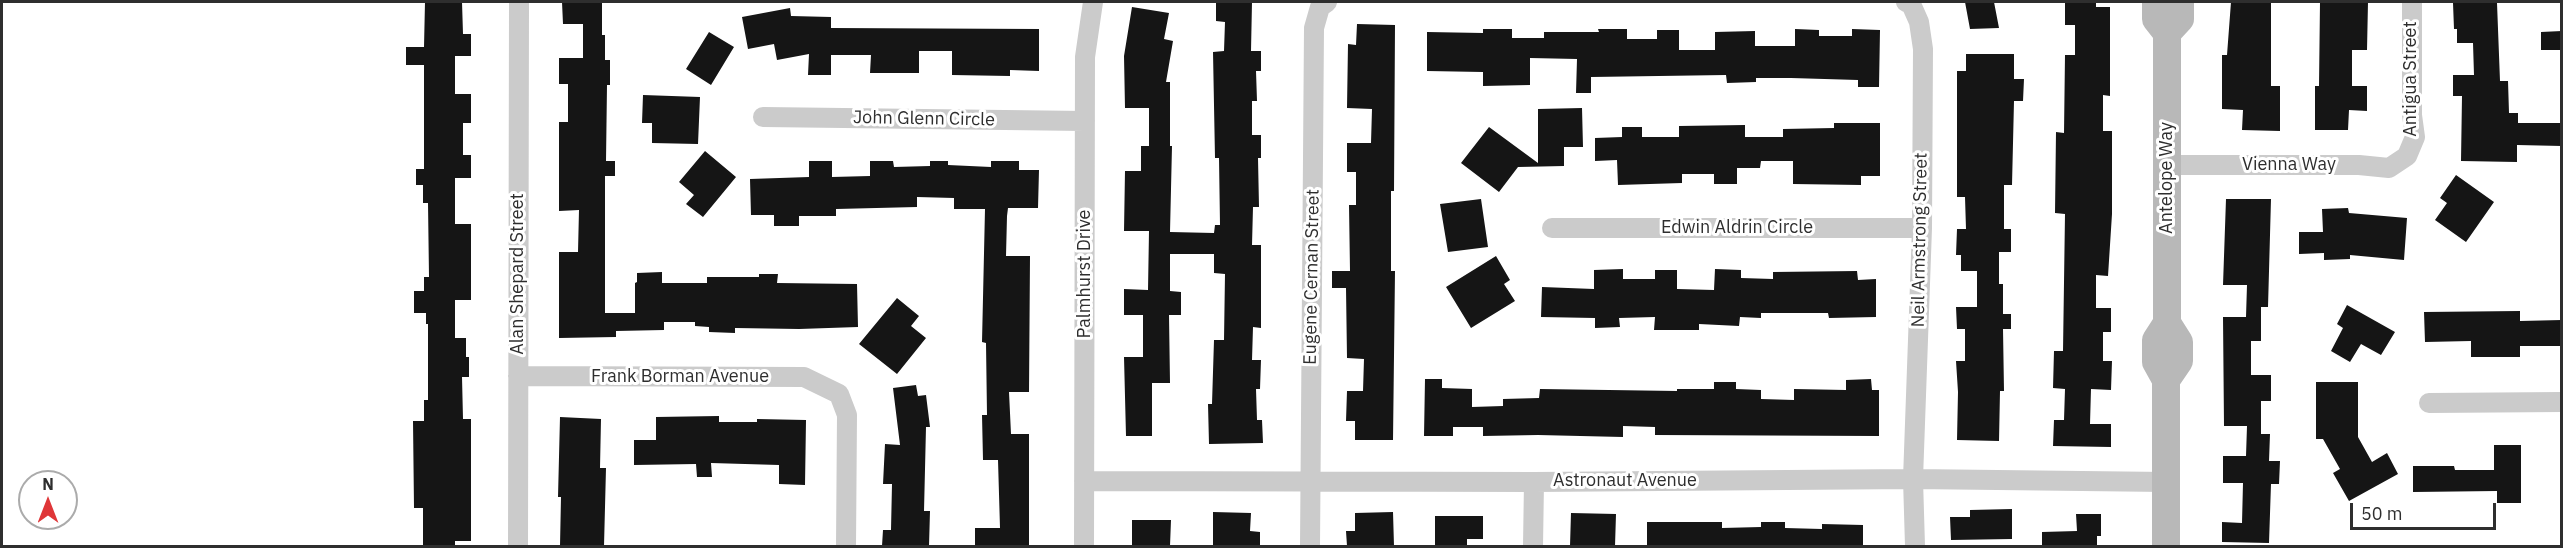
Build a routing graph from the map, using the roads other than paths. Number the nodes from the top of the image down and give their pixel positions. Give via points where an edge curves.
1 (519, 2) edge
2 (1093, 2) edge
3 (2156, 2) edge
4 (2180, 2) edge
5 (2412, 2) edge
6 (1909, 3) edge
7 (1324, 4) edge
8 (2167, 33) junction
9 (763, 117) dead end
10 (1085, 121) junction
11 (2407, 156) joint
12 (2167, 165) junction
13 (1552, 228) dead end
14 (1922, 228) junction
15 (518, 376) junction
16 (2562, 402) edge
17 (2429, 403) dead end
18 (1913, 479) junction
19 (1084, 481) junction
20 (1309, 481) junction
21 (1534, 482) junction
22 (2166, 482) junction
23 (518, 546) edge
24 (846, 546) edge
25 (1084, 546) edge
26 (1310, 546) edge
27 (1533, 546) edge
28 (1915, 546) edge
29 (2166, 546) edge

1 - 15 street, Alan Shepard Street
2 - 10 street, Palmhurst Drive via 1085,57
3 - 8 street, Antelope Way via 2156,19
4 - 8 street, Antelope Way via 2180,19
5 - 11 street, Antigua Street via 2415,137
6 - 14 street, Neil Armstrong Street via 1919,22 1923,49
7 - 20 street, Eugene Cernan Street via 1314,28
8 - 12 street, Antelope Way
9 - 10 street, John Glenn Circle
10 - 19 street, Palmhurst Drive
11 - 12 street, Vienna Way via 2389,168
12 - 22 street, Antelope Way via 2167,323 2179,342 2179,362 2166,380
13 - 14 street, Edwin Aldrin Circle
14 - 18 street, Neil Armstrong Street
15 - 23 street, Alan Shepard Street
15 - 24 street, Frank Borman Avenue via 804,377 839,394 847,415
16 - 17 street
18 - 21 street, Astronaut Avenue
18 - 22 street, Astronaut Avenue
18 - 28 street, Neil Armstrong Street
19 - 20 street, Astronaut Avenue
19 - 25 street, Palmhurst Drive
20 - 21 street, Astronaut Avenue
20 - 26 street, Eugene Cernan Street
21 - 27 street
22 - 29 street, Antelope Way

